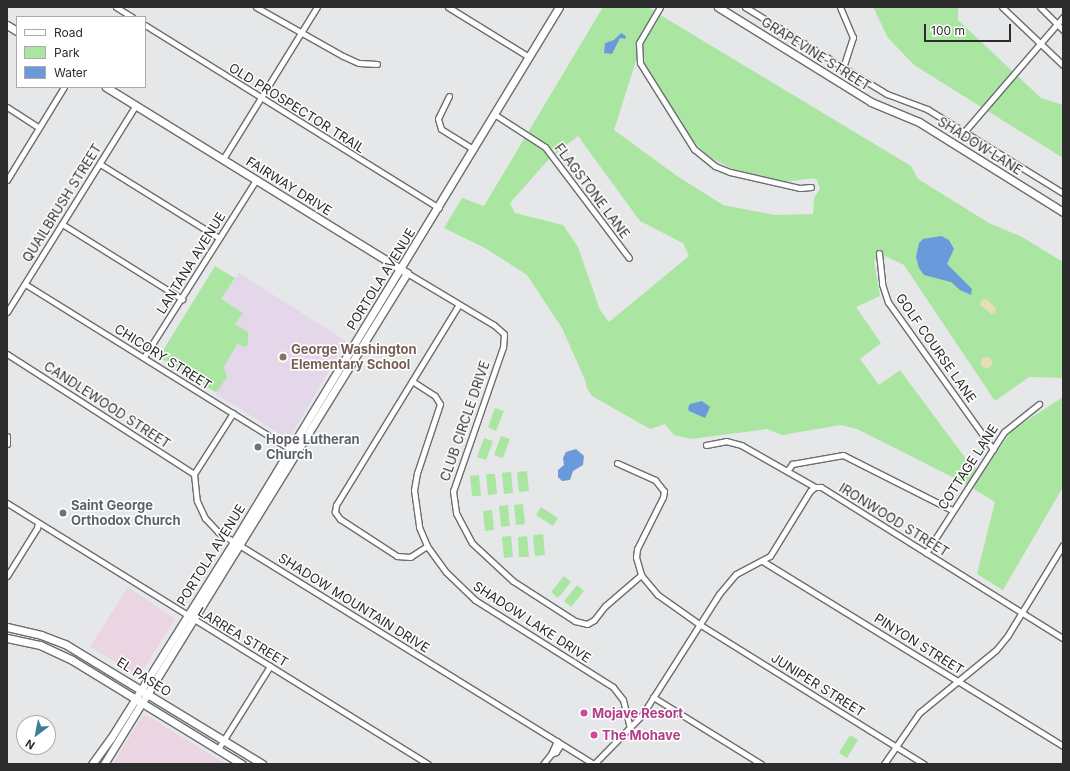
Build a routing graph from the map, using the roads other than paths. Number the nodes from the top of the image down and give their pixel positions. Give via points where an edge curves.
1 (116, 7) edge
2 (256, 7) edge
3 (317, 7) edge
4 (448, 7) edge
5 (558, 7) edge
6 (660, 7) edge
7 (718, 7) edge
8 (745, 7) edge
9 (840, 7) edge
10 (1002, 7) edge
11 (1040, 7) edge
12 (130, 16) edge
13 (1063, 17) edge
14 (7, 25) edge
15 (1056, 25) junction
16 (146, 26) edge
17 (16, 30) edge
18 (1063, 30) edge
19 (300, 34) junction
20 (1038, 44) junction
21 (529, 57) junction
22 (377, 64) dead end
23 (1063, 65) edge
24 (843, 68) junction
25 (63, 88) edge
26 (108, 88) edge
27 (449, 96) dead end
28 (261, 98) junction
29 (136, 105) junction
30 (7, 107) edge
31 (881, 108) joint
32 (494, 114) junction
33 (39, 128) junction
34 (964, 132) junction
35 (473, 149) junction
36 (224, 159) junction
37 (100, 164) junction
38 (7, 180) edge
39 (256, 180) junction
40 (811, 188) dead end
41 (1063, 192) edge
42 (438, 208) junction
43 (1063, 212) edge
44 (62, 224) junction
45 (219, 238) junction
46 (879, 253) dead end
47 (629, 258) dead end
48 (404, 271) junction
49 (25, 284) junction
50 (182, 299) junction
51 (458, 306) junction
52 (7, 312) edge
53 (7, 354) edge
54 (144, 357) junction
55 (412, 381) junction
56 (1039, 404) dead end
57 (233, 413) junction
58 (7, 436) edge
59 (7, 444) edge
60 (706, 445) dead end
61 (290, 449) junction
62 (994, 449) junction
63 (617, 463) dead end
64 (787, 471) junction
65 (194, 474) junction
66 (816, 487) junction
67 (7, 503) edge
68 (952, 510) junction
69 (38, 523) junction
70 (236, 544) junction
71 (1063, 545) edge
72 (427, 546) junction
73 (926, 553) junction
74 (764, 562) junction
75 (641, 575) junction
76 (7, 576) edge
77 (1022, 612) junction
78 (190, 618) junction
79 (700, 624) junction
80 (7, 627) edge
81 (7, 638) edge
82 (1063, 638) edge
83 (50, 649) junction
84 (78, 651) junction
85 (270, 666) junction
86 (958, 681) junction
87 (142, 696) junction
88 (653, 697) junction
89 (630, 728) junction
90 (120, 734) junction
91 (224, 740) junction
92 (559, 742) junction
93 (894, 746) junction
94 (1063, 746) edge
95 (218, 750) junction
96 (92, 764) edge
97 (104, 764) edge
98 (242, 764) edge
99 (262, 764) edge
100 (428, 764) edge
101 (543, 764) edge
102 (594, 764) edge
103 (761, 764) edge
104 (884, 764) edge
105 (924, 764) edge

1 - 12 street
2 - 19 street
3 - 19 street
4 - 21 street
5 - 21 street, PORTOLA AVENUE
6 - 40 street via 638,43 640,63 694,149 715,166 730,172 800,188
7 - 31 street, GRAPEVINE STREET
8 - 24 street
9 - 24 street via 853,37
10 - 20 street
11 - 15 street
13 - 15 street
14 - 17 street
15 - 18 street
15 - 20 street
16 - 28 street, OLD PROSPECTOR TRAIL
19 - 22 street via 359,63
19 - 28 street
20 - 23 street
20 - 34 street
21 - 32 street, PORTOLA AVENUE
24 - 34 street via 887,94 927,109
25 - 33 street
26 - 29 street, FAIRWAY DRIVE
27 - 35 street via 438,119 441,129
28 - 36 street
28 - 42 street, OLD PROSPECTOR TRAIL
29 - 36 street, FAIRWAY DRIVE
29 - 37 street, QUAILBRUSH STREET
30 - 33 street
31 - 43 street, SHADOW LANE via 919,122
32 - 35 street, PORTOLA AVENUE
32 - 47 street, FLAGSTONE LANE via 545,147
33 - 38 street
34 - 41 street
35 - 42 street, PORTOLA AVENUE
36 - 39 street, FAIRWAY DRIVE
37 - 44 street, QUAILBRUSH STREET
37 - 45 street
39 - 45 street, LANTANA AVENUE
39 - 48 street, FAIRWAY DRIVE
42 - 48 street, PORTOLA AVENUE
44 - 49 street, QUAILBRUSH STREET
44 - 50 street
45 - 50 street, LANTANA AVENUE
46 - 62 street, GOLF COURSE LANE via 882,284 888,302
48 - 51 street, FAIRWAY DRIVE
48 - 61 street, PORTOLA AVENUE
48 - 70 street, PORTOLA AVENUE
49 - 52 street, QUAILBRUSH STREET
49 - 54 street, CHICORY STREET
50 - 54 street, LANTANA AVENUE
51 - 55 street
51 - 75 street, CLUB CIRCLE DRIVE via 501,330 505,340 453,491 456,513 472,543 513,581 575,622 587,624 594,620 605,606
53 - 65 street, CANDLEWOOD STREET
54 - 57 street, CHICORY STREET
55 - 72 street, SHADOW LAKE DRIVE via 435,396 440,404 417,473 414,490 419,527
55 - 72 street via 336,505 335,512 340,519 397,556 410,557
56 - 62 street, COTTAGE LANE via 1009,426
57 - 61 street, CHICORY STREET
57 - 65 street
58 - 59 street
60 - 64 street, IRONWOOD STREET via 726,441 741,445
61 - 70 street, PORTOLA AVENUE
62 - 68 street, COTTAGE LANE
63 - 75 street via 655,480 664,491 663,498 637,548 636,557
64 - 66 street, IRONWOOD STREET
64 - 68 street via 792,464 843,455
65 - 70 street, SHADOW MOUNTAIN DRIVE via 197,501 205,518
66 - 73 street, IRONWOOD STREET via 821,487
66 - 74 street via 810,491
67 - 69 street, LARREA STREET
68 - 73 street, COTTAGE LANE
69 - 76 street
69 - 78 street, LARREA STREET
70 - 78 street, PORTOLA AVENUE
70 - 92 street, SHADOW MOUNTAIN DRIVE
71 - 77 street
72 - 89 street, SHADOW LAKE DRIVE via 446,572 475,600 617,690 623,700
73 - 77 street, IRONWOOD STREET
74 - 79 street via 736,574
74 - 86 street, PINYON STREET
75 - 79 street, JUNIPER STREET via 658,595
77 - 82 street, IRONWOOD STREET
77 - 86 street via 996,650
78 - 85 street, LARREA STREET
78 - 87 street, PORTOLA AVENUE
78 - 87 street, PORTOLA AVENUE via 161,657
79 - 88 street
79 - 93 street, JUNIPER STREET
80 - 84 street, EL PASEO via 54,639
81 - 83 street, EL PASEO
83 - 84 street via 70,653
83 - 87 street, EL PASEO
84 - 87 street, EL PASEO via 126,680
85 - 91 street
85 - 100 street, LARREA STREET
86 - 93 street via 919,713
86 - 94 street, PINYON STREET
87 - 90 street, PORTOLA AVENUE
87 - 91 street, EL PASEO
87 - 95 street, EL PASEO via 155,711
88 - 89 street
88 - 103 street
89 - 102 street
90 - 96 street, PORTOLA AVENUE
90 - 97 street, PORTOLA AVENUE
91 - 95 street
91 - 99 street, EL PASEO
92 - 101 street via 556,752
92 - 102 street, SHADOW MOUNTAIN DRIVE
93 - 104 street
93 - 105 street, JUNIPER STREET
95 - 98 street, EL PASEO

